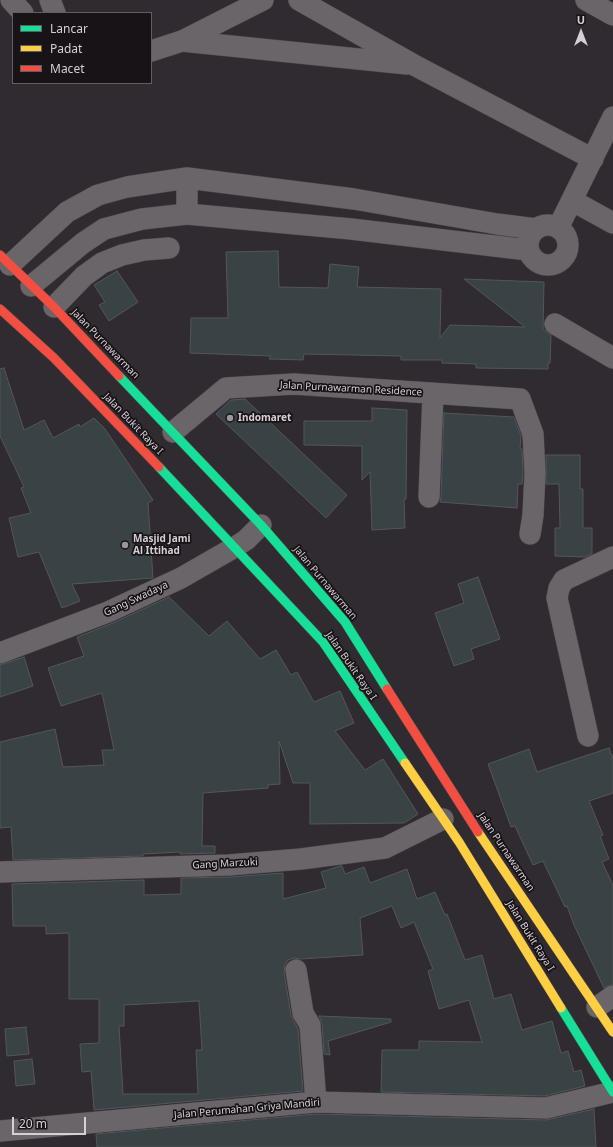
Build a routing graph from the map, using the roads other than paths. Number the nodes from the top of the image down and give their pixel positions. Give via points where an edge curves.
1 (11, 0) edge
2 (50, 0) edge
3 (263, 0) edge
4 (299, 0) edge
5 (586, 0) edge
6 (22, 12) edge
7 (55, 12) edge
8 (613, 15) edge
9 (182, 41) junction
10 (152, 52) edge
11 (414, 64) junction
12 (613, 117) edge
13 (592, 159) junction
14 (187, 178) junction
15 (354, 199) junction
16 (572, 201) junction
17 (187, 214) junction
18 (613, 223) edge
19 (558, 228) junction
20 (351, 229) junction
21 (536, 229) junction
22 (169, 248) dead end
23 (528, 250) junction
24 (5, 260) edge
25 (31, 286) junction
26 (54, 307) junction
27 (0, 309) edge
28 (555, 324) dead end
29 (613, 358) edge
30 (433, 394) junction
31 (173, 432) junction
32 (429, 496) dead end
33 (530, 534) dead end
34 (249, 536) junction
35 (613, 557) edge
36 (0, 653) edge
37 (588, 736) dead end
38 (443, 819) junction
39 (468, 836) junction
40 (0, 872) edge
41 (296, 970) dead end
42 (605, 1002) edge
43 (613, 1032) edge
44 (613, 1092) edge
45 (316, 1102) junction
46 (0, 1131) edge

1 - 6 street
2 - 7 street
3 - 9 street
4 - 11 street
5 - 8 street
9 - 10 street
9 - 11 street
11 - 13 street
12 - 13 street
13 - 16 street
14 - 15 street
14 - 17 street
14 - 24 street via 127,187 98,195 67,212
15 - 20 street
15 - 21 street
16 - 18 street
16 - 19 street
17 - 20 street
17 - 25 street via 142,219 104,229
19 - 21 street via 543,226
19 - 23 street via 564,234 568,248 560,262 553,265 537,263
20 - 23 street
21 - 23 street via 530,235
22 - 26 street via 144,250 102,263 84,276
24 - 25 street, Jalan Purnawarman
25 - 26 street, Jalan Purnawarman
26 - 31 street, Jalan Purnawarman
27 - 34 street, Jalan Bukit Raya I
28 - 29 street
30 - 31 street, Jalan Purnawarman Residence via 294,384 226,388
30 - 32 street
30 - 33 street, Jalan Purnawarman Residence via 520,399 533,434 535,465
31 - 34 street, Jalan Purnawarman
34 - 36 street, Gang Swadaya via 181,578 108,612
34 - 38 street, Jalan Bukit Raya I
34 - 39 street, Jalan Purnawarman via 345,622
35 - 37 street via 564,580 559,588 558,598
38 - 39 street, Jalan Bukit Raya I
38 - 40 street, Gang Marzuki via 385,848 301,859 229,865
39 - 42 street, Jalan Purnawarman
39 - 44 street, Jalan Bukit Raya I
41 - 45 street via 303,1013 310,1025
42 - 43 street, Jalan Purnawarman
44 - 45 street, Jalan Perumahan Griya Mandiri via 546,1108
45 - 46 street, Jalan Perumahan Griya Mandiri

